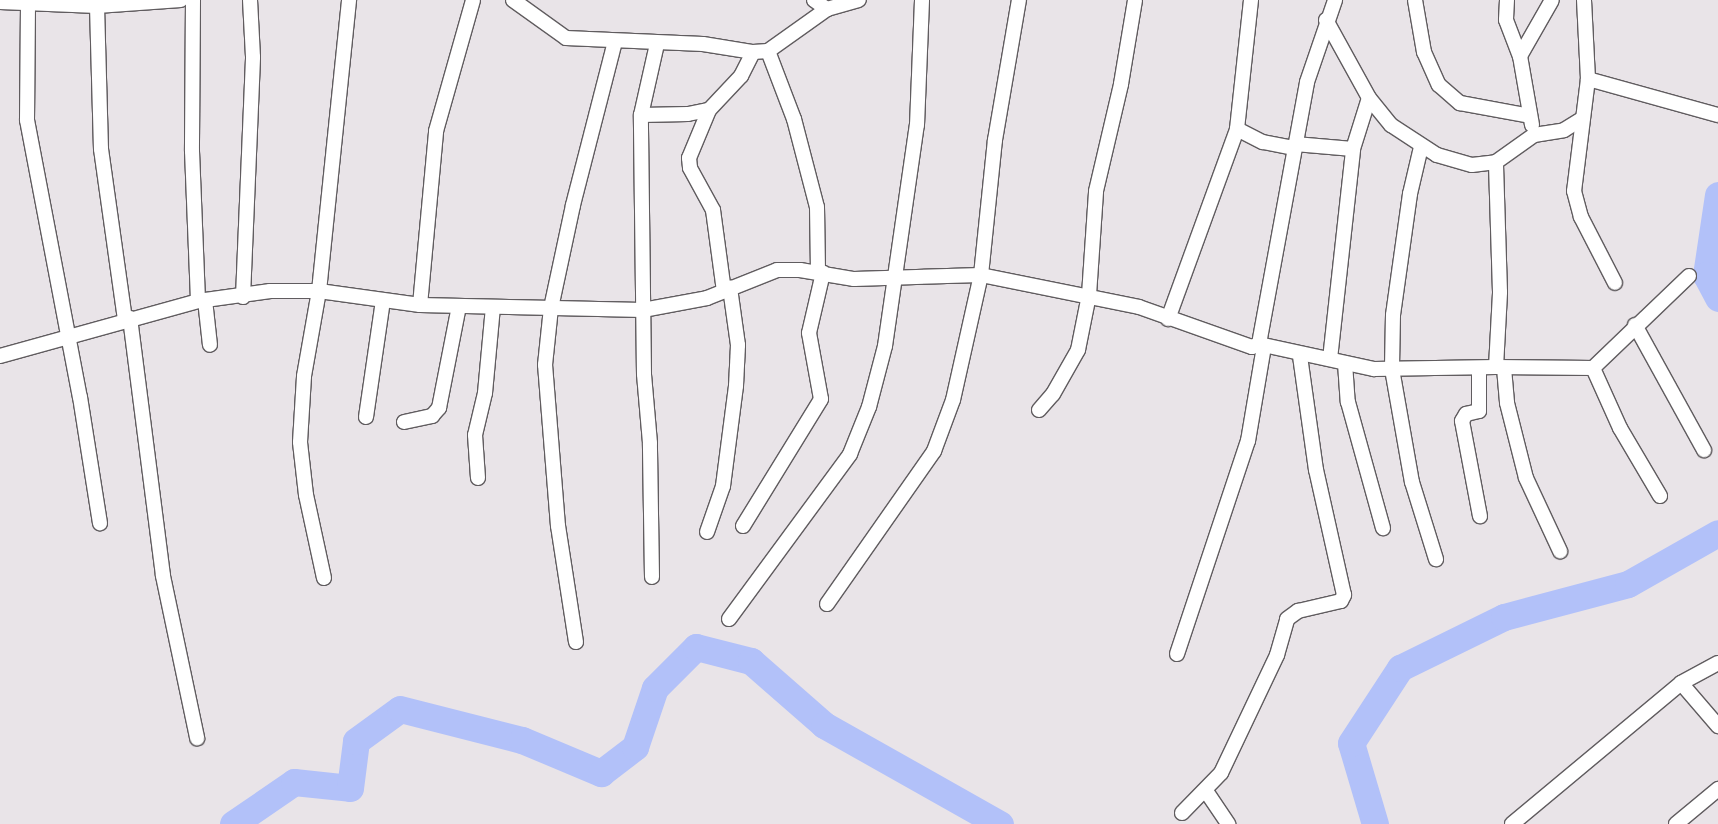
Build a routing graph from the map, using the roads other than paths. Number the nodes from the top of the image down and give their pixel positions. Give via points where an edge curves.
1 (181, 0) edge
2 (193, 0) edge
3 (250, 0) edge
4 (349, 0) edge
5 (473, 0) edge
6 (513, 0) edge
7 (814, 0) edge
8 (859, 0) edge
9 (922, 0) edge
10 (1019, 0) edge
11 (1135, 0) edge
12 (1251, 0) edge
13 (1334, 0) edge
14 (1415, 0) edge
15 (1507, 0) edge
16 (1552, 0) edge
17 (1584, 0) edge
18 (1, 2) edge
19 (28, 5) junction
20 (97, 6) junction
21 (827, 10) junction
22 (1326, 20) junction
23 (615, 42) junction
24 (657, 44) junction
25 (753, 52) junction
26 (768, 52) junction
27 (1520, 56) junction
28 (1588, 79) junction
29 (1369, 98) junction
30 (709, 110) junction
31 (641, 114) junction
32 (1718, 115) edge
33 (1530, 116) junction
34 (1583, 118) junction
35 (1237, 130) junction
36 (1534, 135) junction
37 (1295, 146) junction
38 (1421, 147) junction
39 (1353, 149) junction
40 (1496, 162) junction
41 (821, 272) junction
42 (981, 275) junction
43 (1689, 276) dead end
44 (893, 278) junction
45 (1615, 283) dead end
46 (727, 289) junction
47 (319, 291) junction
48 (1089, 296) junction
49 (243, 297) junction
50 (201, 301) junction
51 (383, 301) junction
52 (420, 305) junction
53 (459, 306) junction
54 (493, 307) junction
55 (551, 308) junction
56 (643, 310) junction
57 (128, 319) junction
58 (1168, 319) junction
59 (1635, 325) junction
60 (66, 336) junction
61 (210, 345) dead end
62 (1261, 345) junction
63 (0, 356) edge
64 (1300, 356) junction
65 (1330, 359) junction
66 (1345, 363) junction
67 (1500, 367) junction
68 (1479, 368) junction
69 (1593, 368) junction
70 (1392, 369) junction
71 (1039, 410) dead end
72 (366, 417) dead end
73 (404, 422) dead end
74 (1704, 450) dead end
75 (478, 478) dead end
76 (1660, 496) dead end
77 (1480, 516) dead end
78 (100, 523) dead end
79 (743, 526) dead end
80 (1383, 528) dead end
81 (706, 532) dead end
82 (1560, 551) dead end
83 (1436, 559) dead end
84 (652, 577) dead end
85 (324, 578) dead end
86 (826, 604) dead end
87 (729, 619) dead end
88 (576, 642) dead end
89 (1177, 654) dead end
90 (1718, 663) edge
91 (1681, 683) junction
92 (1718, 726) edge
93 (197, 738) dead end
94 (1718, 789) edge
95 (1206, 791) junction
96 (1182, 812) dead end
97 (1228, 824) edge
98 (1512, 824) edge
99 (1676, 824) edge

1 - 20 street
2 - 50 street via 192,151
3 - 49 street via 254,57
4 - 47 street
5 - 52 street via 436,131
6 - 23 street via 566,38
7 - 21 street
8 - 21 street
9 - 44 street via 917,125
10 - 42 street via 995,140
11 - 48 street via 1122,84 1096,192
12 - 35 street
13 - 22 street
14 - 33 street via 1424,52 1439,85 1460,103
15 - 27 street via 1506,20
16 - 27 street
17 - 28 street
18 - 19 street
19 - 20 street
19 - 60 street via 27,120
20 - 57 street via 101,149
21 - 26 street
22 - 29 street
22 - 37 street via 1307,82
23 - 24 street
23 - 55 street via 573,205
24 - 25 street via 703,44
24 - 31 street
25 - 26 street
25 - 30 street via 741,76
26 - 41 street via 794,119 817,207
27 - 33 street
28 - 32 street
28 - 34 street
29 - 38 street via 1391,125
29 - 39 street
30 - 31 street via 688,114
30 - 46 street via 689,158 690,168 713,210
31 - 56 street
33 - 36 street
34 - 36 street via 1564,130
34 - 45 street via 1574,191 1581,217
35 - 37 street via 1263,142
35 - 58 street
36 - 40 street
37 - 39 street
37 - 62 street
38 - 40 street via 1454,161 1472,164
38 - 70 street via 1410,194 1393,315
39 - 65 street
40 - 67 street
41 - 44 street via 854,279
41 - 46 street via 777,270
41 - 79 street via 809,333 821,399
42 - 44 street
42 - 48 street
42 - 86 street via 955,392 934,451
43 - 59 street
44 - 87 street via 885,346 869,407 850,454
46 - 56 street via 707,298
46 - 81 street via 738,345 735,393 723,486
47 - 49 street via 270,291
47 - 51 street
47 - 85 street via 304,376 300,442 306,495
48 - 58 street via 1139,307
48 - 71 street via 1078,350 1053,394
49 - 50 street
50 - 57 street
50 - 61 street
51 - 52 street
51 - 72 street
52 - 53 street
53 - 54 street
53 - 73 street via 439,408 432,416
54 - 55 street
54 - 75 street via 485,393 475,435
55 - 56 street
55 - 88 street via 544,366 558,526
56 - 84 street
57 - 60 street
57 - 93 street via 163,576
58 - 62 street via 1252,347
59 - 69 street
59 - 74 street
60 - 63 street
60 - 78 street via 80,397
62 - 64 street
62 - 89 street via 1248,441
64 - 65 street
64 - 95 street via 1315,463 1344,595 1342,601 1298,611 1287,619 1276,655 1240,734 1221,773
65 - 66 street
66 - 70 street
66 - 80 street via 1348,402
67 - 68 street
67 - 69 street
67 - 82 street via 1526,478
68 - 70 street
68 - 77 street via 1480,409 1477,414 1463,417 1462,421
69 - 76 street via 1620,428
70 - 83 street via 1412,482
90 - 91 street
91 - 92 street
91 - 98 street
94 - 99 street
95 - 96 street
95 - 97 street

